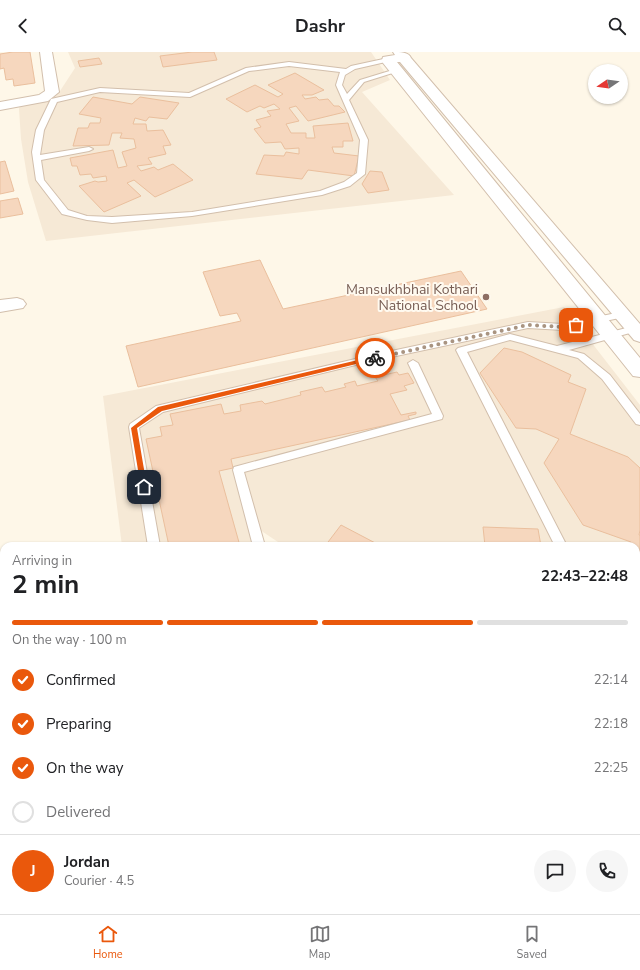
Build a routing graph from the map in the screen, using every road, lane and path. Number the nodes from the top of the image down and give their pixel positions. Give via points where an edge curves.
1 (46, 52) edge
2 (402, 55) edge
3 (392, 66) junction
4 (347, 71) junction
5 (345, 101) junction
6 (0, 106) edge
7 (89, 149) dead end
8 (37, 158) junction
9 (621, 315) junction
10 (598, 321) junction
11 (637, 333) edge
12 (611, 336) junction
13 (558, 350) junction
14 (413, 363) dead end
15 (640, 371) edge
16 (640, 422) edge
17 (153, 542) edge
18 (258, 542) edge
19 (559, 542) edge

1 - 6 street via 52,92 43,98
2 - 3 street
2 - 9 street
3 - 4 lane via 353,67
3 - 5 lane via 362,81
3 - 10 street
4 - 5 lane via 342,74 339,85
4 - 8 lane via 289,64 248,69 190,95 100,90 54,101 40,130
5 - 8 lane via 364,140 360,174 347,184 322,194 192,214 112,220 87,218 65,212 53,198 40,180
7 - 8 lane
9 - 10 lane
9 - 11 street
10 - 12 street
10 - 17 lane via 563,327 528,325 368,359 160,409 134,428
11 - 12 lane
12 - 13 lane
12 - 15 street
13 - 16 lane via 581,356 606,377
13 - 19 lane via 510,337 461,350
14 - 18 lane via 438,416 238,470

